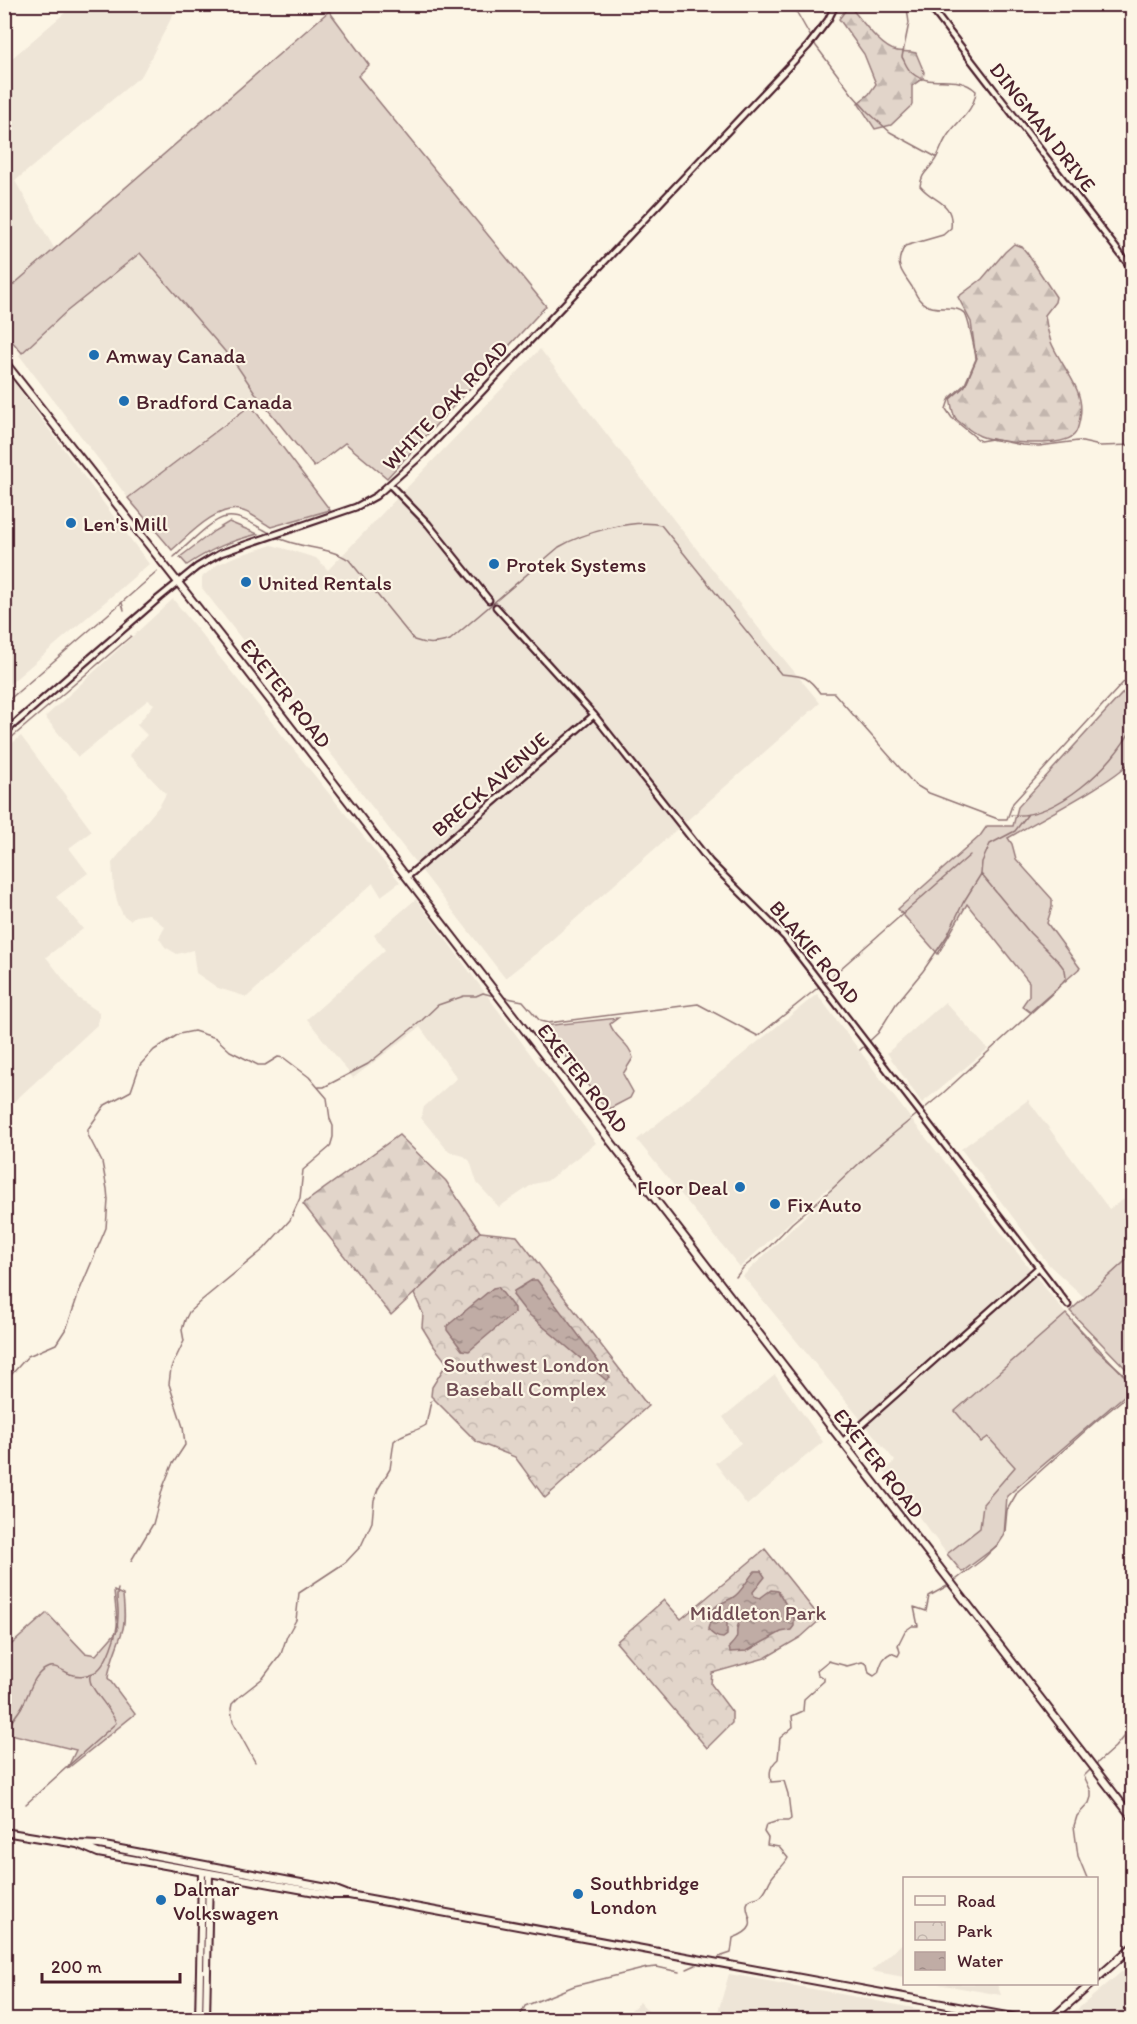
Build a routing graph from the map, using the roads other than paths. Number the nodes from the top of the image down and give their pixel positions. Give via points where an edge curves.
1 (836, 4) edge
2 (928, 4) edge
3 (1132, 269) edge
4 (4, 361) edge
5 (390, 485) junction
6 (178, 582) junction
7 (489, 600) dead end
8 (496, 607) dead end
9 (594, 715) junction
10 (4, 733) edge
11 (406, 877) junction
12 (1039, 1267) junction
13 (1068, 1305) dead end
14 (842, 1442) junction
15 (1132, 1817) edge
16 (4, 1832) edge
17 (76, 1845) junction
18 (202, 1872) junction
19 (210, 1874) junction
20 (349, 1895) junction
21 (1132, 1947) edge
22 (1098, 1976) edge
23 (1089, 1985) edge
24 (1013, 2018) edge
25 (199, 2019) edge
26 (206, 2019) edge
27 (1029, 2019) edge
28 (1050, 2019) edge

1 - 5 street, WHITE OAK ROAD via 808,45 466,411
2 - 3 street, DINGMAN DRIVE
4 - 6 main road, EXETER ROAD
5 - 6 street, WHITE OAK ROAD via 356,507 221,553
5 - 7 street via 428,524
6 - 10 street, WHITE OAK ROAD
6 - 11 main road, EXETER ROAD
8 - 9 street, BLAKIE ROAD
9 - 11 street, BRECK AVENUE
9 - 12 street, BLAKIE ROAD via 710,862 785,937
11 - 14 main road, EXETER ROAD
12 - 13 street, BLAKIE ROAD
12 - 14 street
14 - 15 main road, EXETER ROAD
16 - 17 main road
17 - 18 main road via 98,1853
17 - 20 main road via 99,1845
18 - 19 main road
18 - 25 main road
19 - 20 main road via 332,1896
19 - 26 main road
20 - 24 main road
21 - 22 main road
23 - 28 main road
24 - 27 main road

